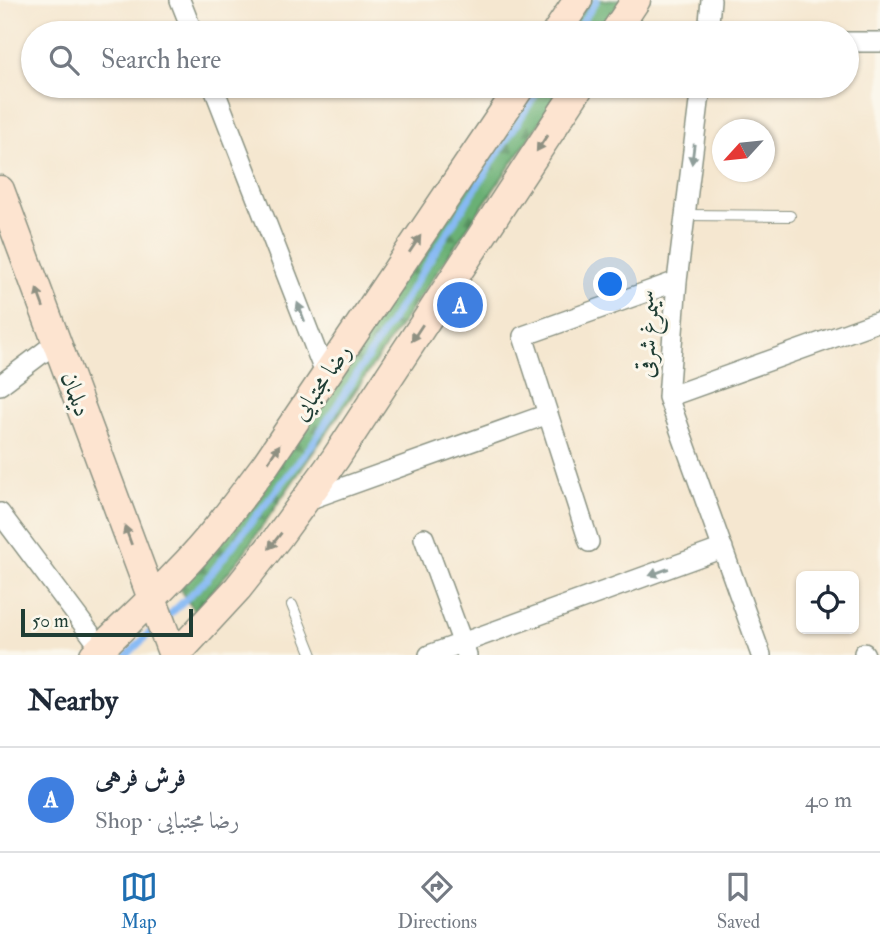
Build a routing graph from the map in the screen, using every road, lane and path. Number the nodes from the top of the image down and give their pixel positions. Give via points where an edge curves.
1 (180, 0) edge
2 (578, 0) edge
3 (636, 0) edge
4 (711, 0) edge
5 (188, 21) edge
6 (564, 21) edge
7 (622, 21) edge
8 (709, 21) edge
9 (859, 42) edge
10 (880, 43) edge
11 (218, 98) edge
12 (512, 98) edge
13 (572, 98) edge
14 (700, 98) edge
15 (0, 190) edge
16 (686, 215) junction
17 (790, 216) dead end
18 (677, 281) junction
19 (880, 321) edge
20 (57, 342) junction
21 (326, 376) junction
22 (0, 385) edge
23 (668, 397) junction
24 (548, 414) junction
25 (304, 502) junction
26 (0, 513) edge
27 (424, 538) dead end
28 (589, 542) dead end
29 (723, 548) junction
30 (152, 598) junction
31 (292, 605) dead end
32 (465, 649) edge
33 (97, 652) edge
34 (175, 655) edge
35 (312, 655) edge
36 (429, 655) edge
37 (761, 655) edge

1 - 5 street
2 - 6 main road
3 - 7 main road
4 - 8 street
9 - 10 street
21 -> 11 street
21 -> 12 main road, رضا مجتبایی
13 -> 25 main road
14 -> 16 street, سیمرغ شرقی
20 -> 15 main road, دیلمان
16 - 17 lane
16 - 18 street, سیمرغ شرقی
18 - 23 street, سیمرغ شرقی
18 - 24 street via 523,336
19 - 23 street
20 - 22 street
30 -> 20 main road, دیلمان
30 -> 21 main road, رضا مجتبایی via 222,521
23 - 29 street, سیمرغ شرقی
24 - 25 street
24 - 28 street
25 -> 34 main road via 238,588
26 - 33 street
27 - 32 street
29 -> 32 street
29 - 37 street, سیمرغ شرقی
30 - 33 main road, رضا مجتبایی
30 - 34 main road, دیلمان
31 - 35 lane
32 - 36 street

